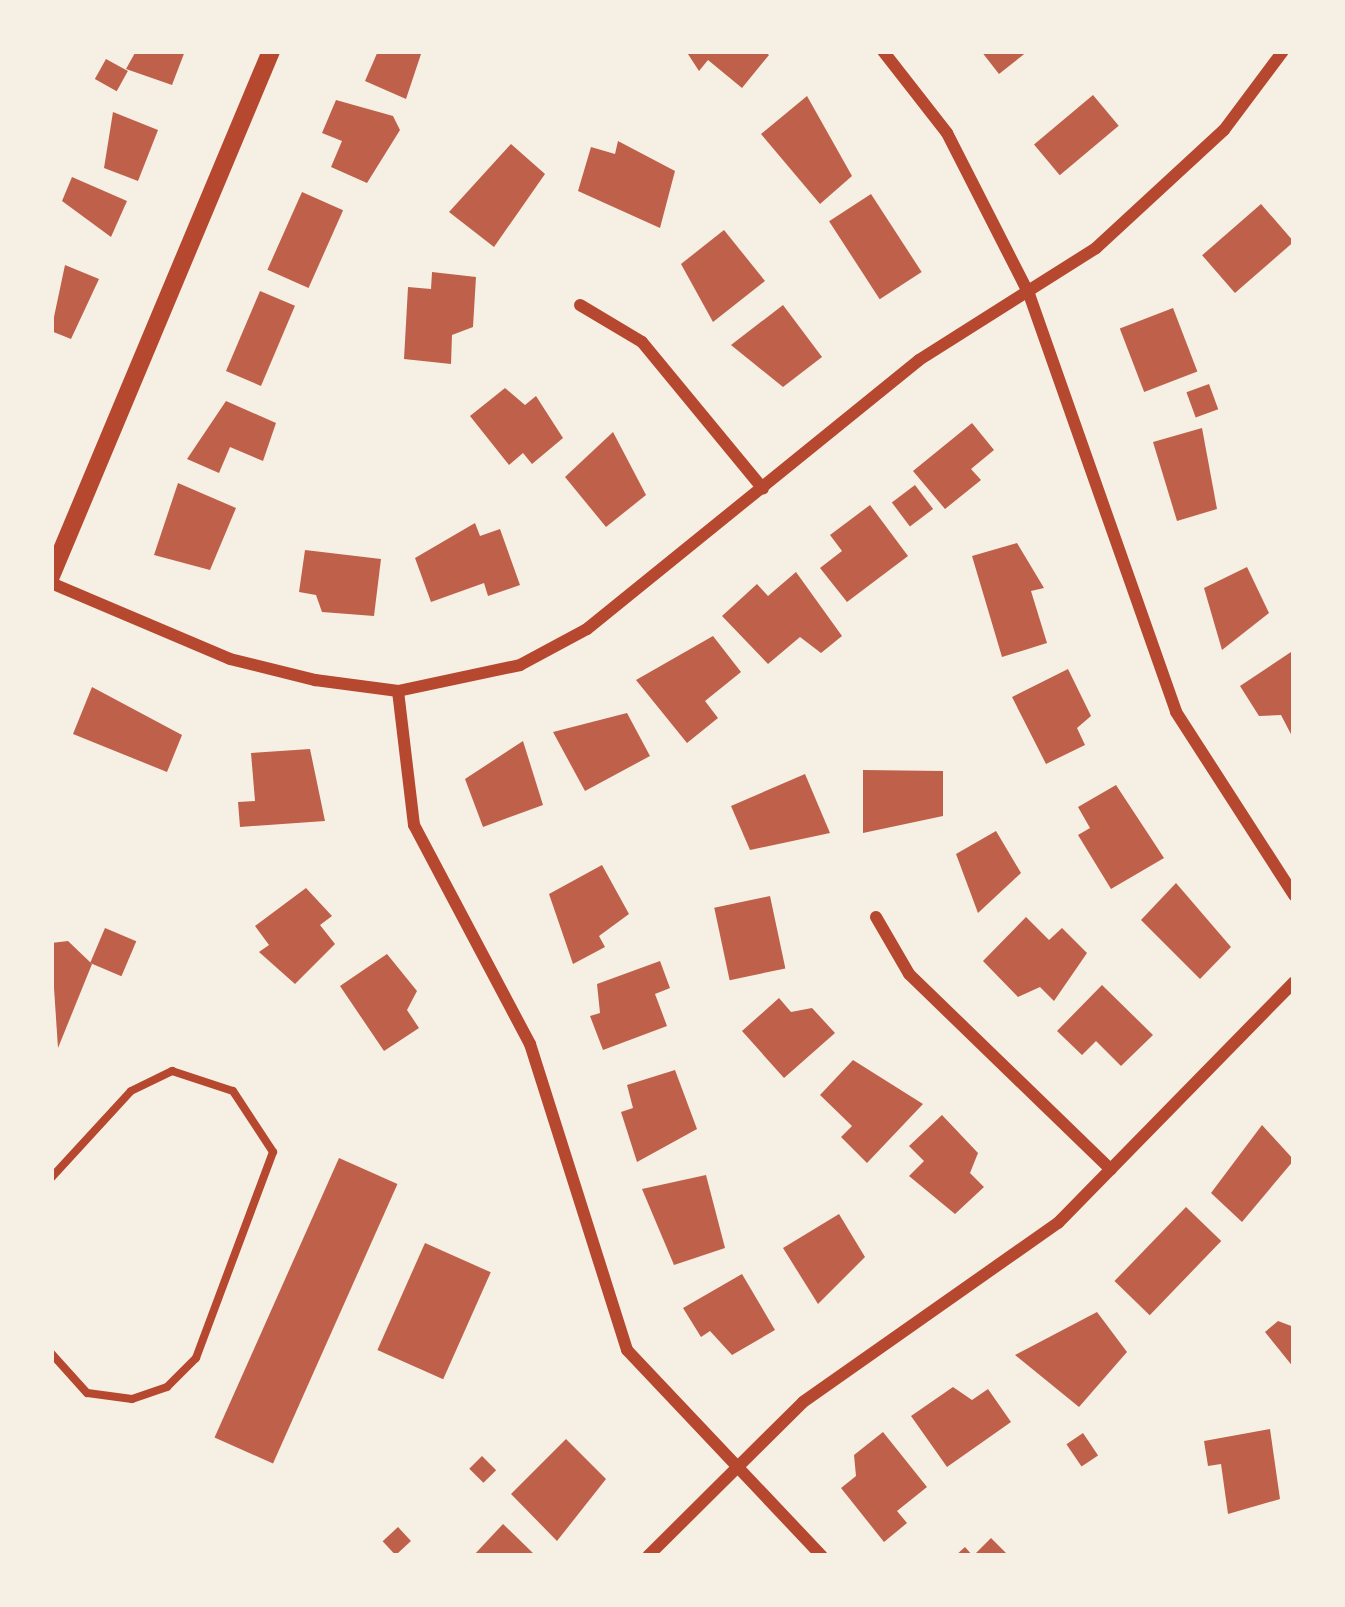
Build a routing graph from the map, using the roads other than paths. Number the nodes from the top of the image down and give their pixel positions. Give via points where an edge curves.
1 (271, 51) edge
2 (883, 51) edge
3 (1283, 51) edge
4 (1029, 294) junction
5 (580, 305) dead end
6 (763, 489) junction
7 (51, 580) edge
8 (398, 691) junction
9 (1294, 895) edge
10 (876, 916) dead end
11 (1294, 982) edge
12 (1111, 1170) junction
13 (51, 1178) edge
14 (51, 1353) edge
15 (735, 1470) junction
16 (648, 1556) edge
17 (822, 1556) edge

1 - 7 street
2 - 4 street via 947,133
3 - 4 street via 1164,190
4 - 6 street via 919,360
4 - 9 street via 1176,712
5 - 6 street via 642,342
6 - 8 street via 587,629 520,665
7 - 8 street via 230,659
8 - 15 street via 414,825 530,1044 620,1332
10 - 12 street via 909,974
11 - 12 street
12 - 15 street via 987,1279 803,1402
13 - 14 lane via 131,1091 172,1071 233,1091 273,1152 196,1358 166,1388 132,1399 87,1393
15 - 16 street
15 - 17 street

